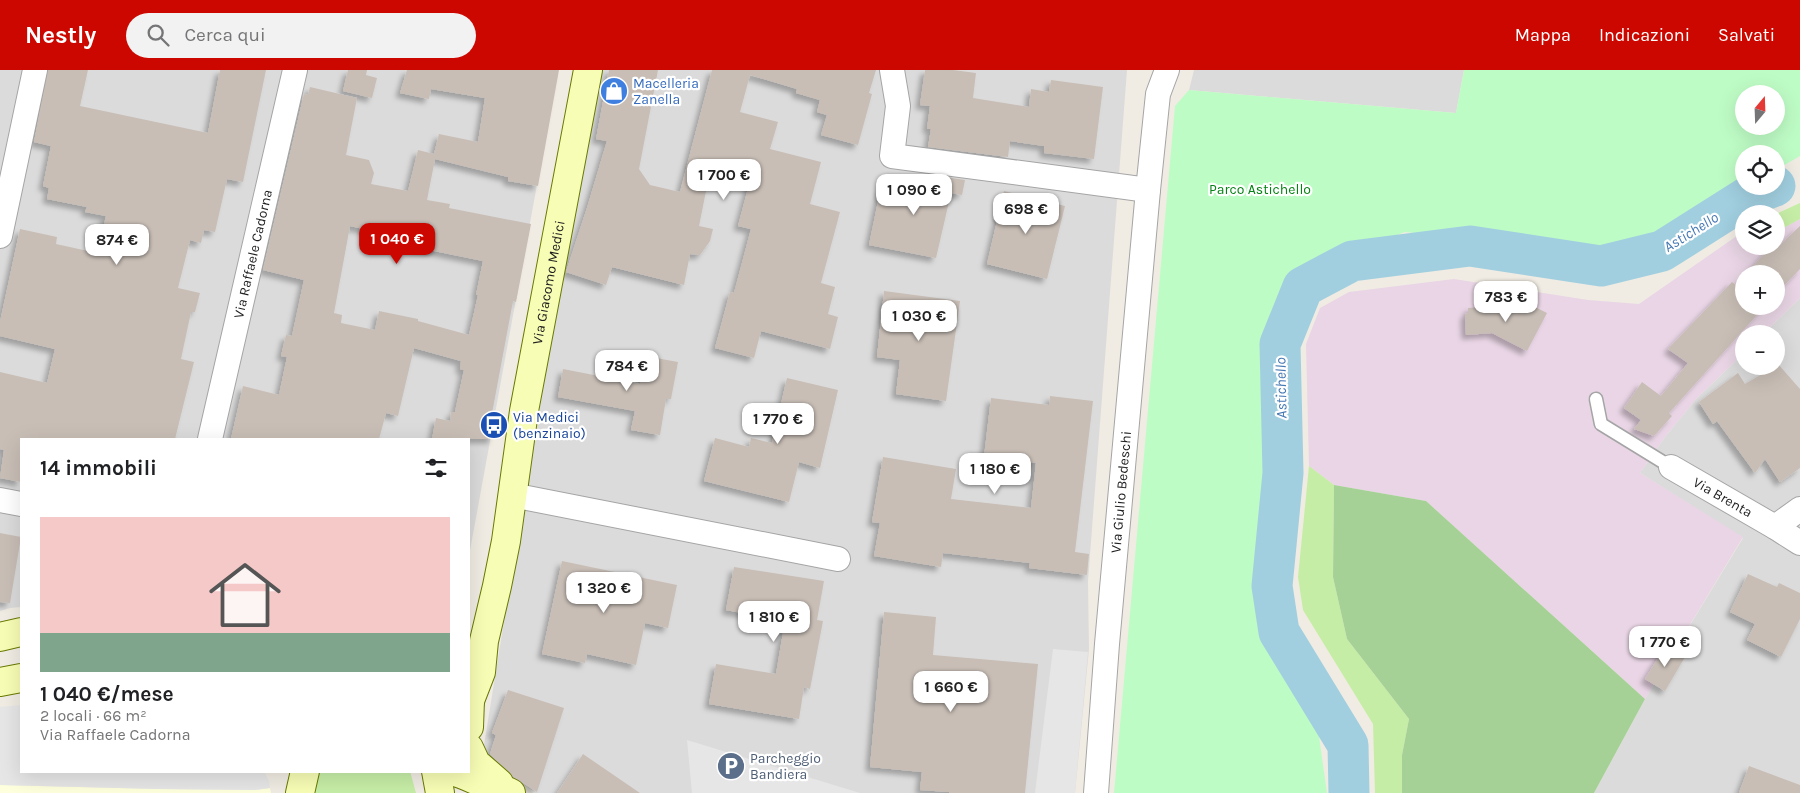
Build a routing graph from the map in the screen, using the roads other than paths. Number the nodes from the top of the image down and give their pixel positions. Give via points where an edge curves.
1 (35, 70) edge
2 (295, 70) edge
3 (588, 70) edge
4 (892, 70) edge
5 (1167, 70) edge
6 (1148, 190) junction
7 (0, 236) edge
8 (1596, 399) dead end
9 (210, 438) edge
10 (1670, 467) joint
11 (512, 495) junction
12 (0, 500) edge
13 (20, 504) edge
14 (1800, 509) edge
15 (1775, 527) junction
16 (1800, 543) edge
17 (838, 560) dead end
18 (20, 632) edge
19 (0, 637) edge
20 (476, 650) edge
21 (20, 678) edge
22 (0, 682) edge
23 (470, 701) edge
24 (470, 750) edge
25 (436, 773) edge
26 (460, 773) edge
27 (508, 791) edge
28 (440, 793) edge
29 (1096, 793) edge

1 - 7 street
2 - 9 street, Via Raffaele Cadorna
3 - 11 main road, Via Giacomo Medici via 524,412
4 - 6 street via 898,106 892,156
5 - 6 street, Via Giulio Bedeschi via 1158,94
6 - 29 street, Via Giulio Bedeschi
8 - 10 lane via 1601,424
10 - 15 street, Via Brenta
11 - 17 street
11 - 20 main road, Via Giacomo Medici via 497,586
12 - 13 street
14 - 15 street
15 - 16 street, Via Brenta
18 - 19 main road
20 - 23 main road, Via Giacomo Medici via 481,672
21 - 22 main road
24 - 27 main road via 476,763
25 - 28 main road
26 - 27 main road

